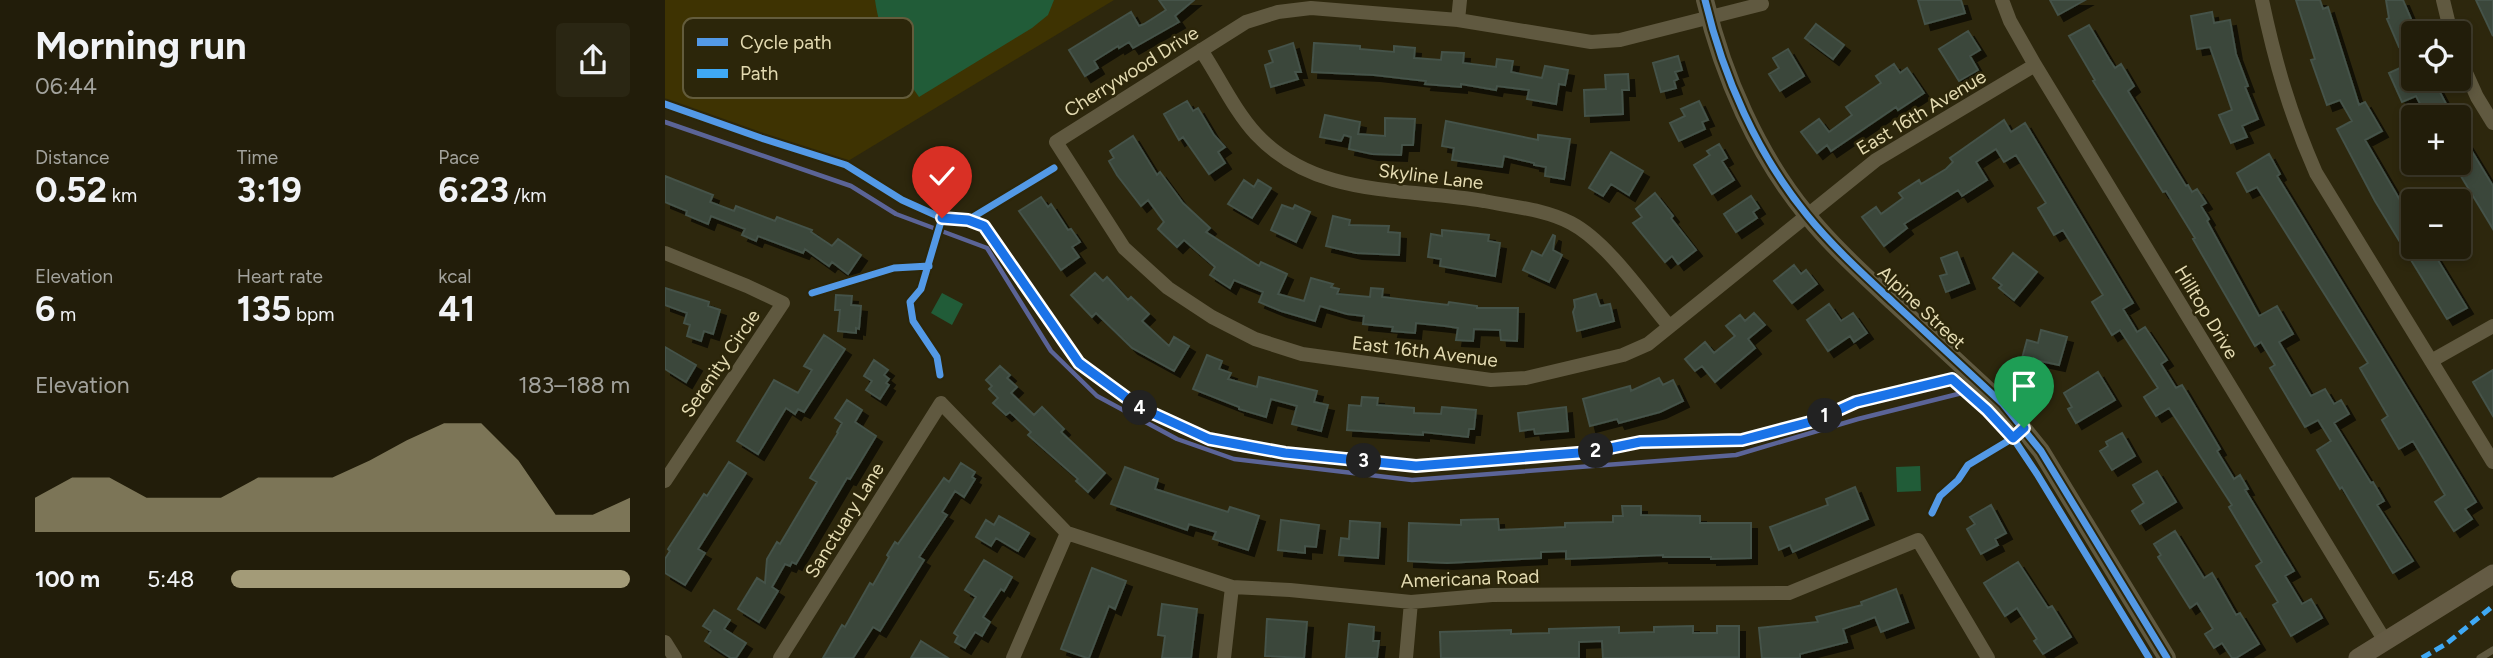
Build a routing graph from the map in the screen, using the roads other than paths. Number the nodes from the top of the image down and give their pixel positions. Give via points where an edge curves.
1 (1460, 0) edge
2 (2002, 0) edge
3 (2262, 0) edge
4 (2443, 0) edge
5 (1762, 4) dead end
6 (1707, 9) edge
7 (1458, 20) junction
8 (2448, 21) edge
9 (1202, 50) junction
10 (2035, 65) junction
11 (2471, 84) edge
12 (2493, 123) edge
13 (1056, 142) joint
14 (1806, 215) junction
15 (665, 253) edge
16 (2493, 326) edge
17 (1669, 327) junction
18 (2431, 361) junction
19 (941, 403) joint
20 (2493, 462) edge
21 (665, 481) edge
22 (1067, 533) junction
23 (2493, 574) edge
24 (1232, 587) junction
25 (1411, 602) junction
26 (2385, 641) junction
27 (665, 642) edge
28 (2493, 650) edge
29 (675, 658) edge
30 (780, 658) edge
31 (1013, 658) edge
32 (1224, 658) edge
33 (1406, 658) edge
34 (1987, 658) edge
35 (2167, 658) edge
36 (2358, 658) edge
37 (2480, 658) edge

1 - 7 street
2 - 10 street, Hilltop Drive
3 - 18 street via 2275,62 2316,173
4 - 8 street
5 - 6 street, Cherrywood Drive
6 - 7 street, Cherrywood Drive via 1620,40 1591,42
6 - 14 street, Alpine Street via 1740,103 1764,152
7 - 9 street, Cherrywood Drive via 1311,8 1246,22
9 - 13 street, Cherrywood Drive
9 - 17 street, Skyline Lane via 1245,120 1284,159 1343,184 1552,214 1600,245
10 - 14 street, East 16th Avenue via 1876,160
10 - 26 street, Hilltop Drive
11 - 12 street
13 - 17 street, East 16th Avenue via 1124,248 1168,288 1212,317 1302,354 1491,380 1526,378 1623,355 1648,344
14 - 17 street, East 16th Avenue
14 - 35 street, Alpine Street via 2024,428
15 - 21 street, Serenity Circle via 783,303
16 - 18 street
18 - 20 street
19 - 22 street, Americana Road
19 - 30 street, Sanctuary Lane
22 - 24 street, Americana Road
22 - 31 street
23 - 26 main road
24 - 25 street, Americana Road
24 - 32 street
25 - 33 street
25 - 34 street, Americana Road via 1492,595 1789,593 1918,540
26 - 36 main road
27 - 29 street
28 - 37 lane

